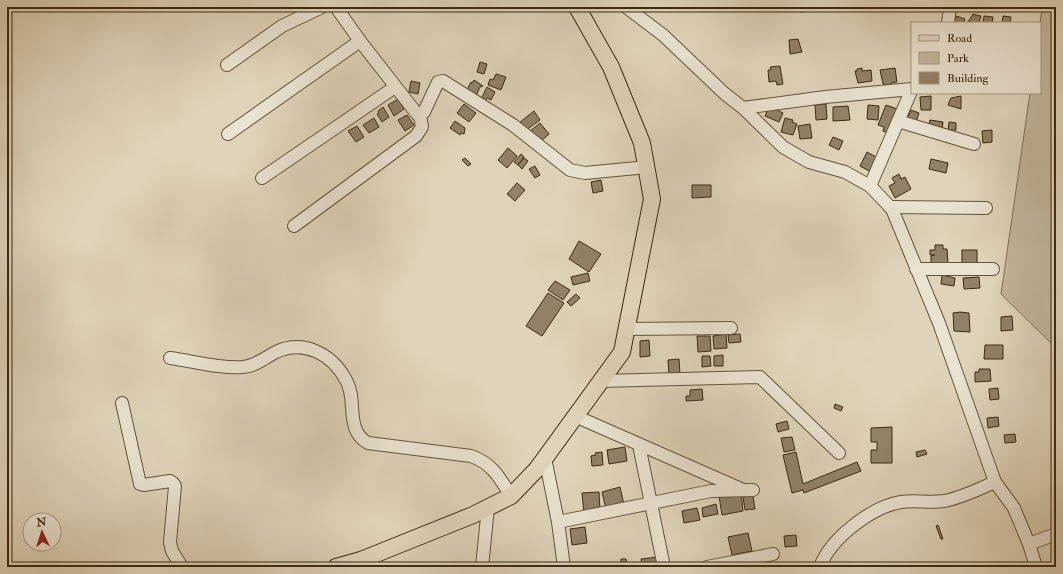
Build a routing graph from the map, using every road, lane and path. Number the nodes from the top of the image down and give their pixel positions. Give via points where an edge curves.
1 (322, 7) edge
2 (336, 7) edge
3 (577, 7) edge
4 (626, 7) edge
5 (950, 7) edge
6 (948, 22) edge
7 (360, 41) junction
8 (227, 65) dead end
9 (395, 87) junction
10 (911, 89) edge
11 (911, 91) edge
12 (743, 108) junction
13 (420, 115) junction
14 (898, 121) junction
15 (228, 134) dead end
16 (974, 144) dead end
17 (647, 167) junction
18 (262, 178) dead end
19 (870, 186) junction
20 (890, 207) junction
21 (986, 208) dead end
22 (294, 226) dead end
23 (916, 269) junction
24 (993, 269) dead end
25 (731, 328) dead end
26 (627, 329) junction
27 (170, 358) dead end
28 (600, 381) junction
29 (122, 403) dead end
30 (575, 416) junction
31 (639, 445) junction
32 (839, 454) dead end
33 (545, 458) junction
34 (995, 482) junction
35 (512, 496) junction
36 (649, 502) junction
37 (488, 508) junction
38 (558, 522) junction
39 (1056, 534) edge
40 (1029, 544) junction
41 (773, 554) dead end
42 (182, 567) edge
43 (336, 567) edge
44 (482, 567) edge
45 (564, 567) edge
46 (664, 567) edge
47 (707, 567) edge
48 (820, 567) edge
49 (1036, 567) edge

1 - 8 street via 282,26
2 - 7 street
3 - 17 main road via 611,67 642,143
4 - 12 street via 663,35
5 - 6 street
7 - 9 street
7 - 15 street
9 - 13 street via 416,114
9 - 18 street
10 - 12 street
11 - 14 street
12 - 19 street via 783,147 809,162 845,172
13 - 17 street via 424,112 438,82 443,81 513,125 570,170 585,173
13 - 22 street via 422,127 416,136
14 - 16 street
14 - 19 street
17 - 26 main road via 652,199
19 - 20 street
20 - 21 street
20 - 23 street
23 - 24 street
23 - 34 street via 939,323
25 - 26 street
26 - 28 main road via 622,352
27 - 35 street via 243,367 254,365 276,352 292,347 306,347 318,351 342,372 348,382 352,420 358,436 363,440 368,443 471,456 482,460 492,468
28 - 30 main road
28 - 32 street via 760,377
29 - 42 street via 140,484 170,481 173,483 170,542
30 - 31 street
30 - 33 main road
31 - 36 street
31 - 36 street via 749,490 711,491
33 - 35 main road
33 - 38 street
34 - 40 street via 1014,508
34 - 48 street via 944,501 899,503 883,509 839,536 823,558
35 - 37 main road
36 - 38 street
36 - 46 street
37 - 43 main road via 361,560
37 - 44 street
38 - 45 street
39 - 40 street
40 - 49 street
41 - 47 street

